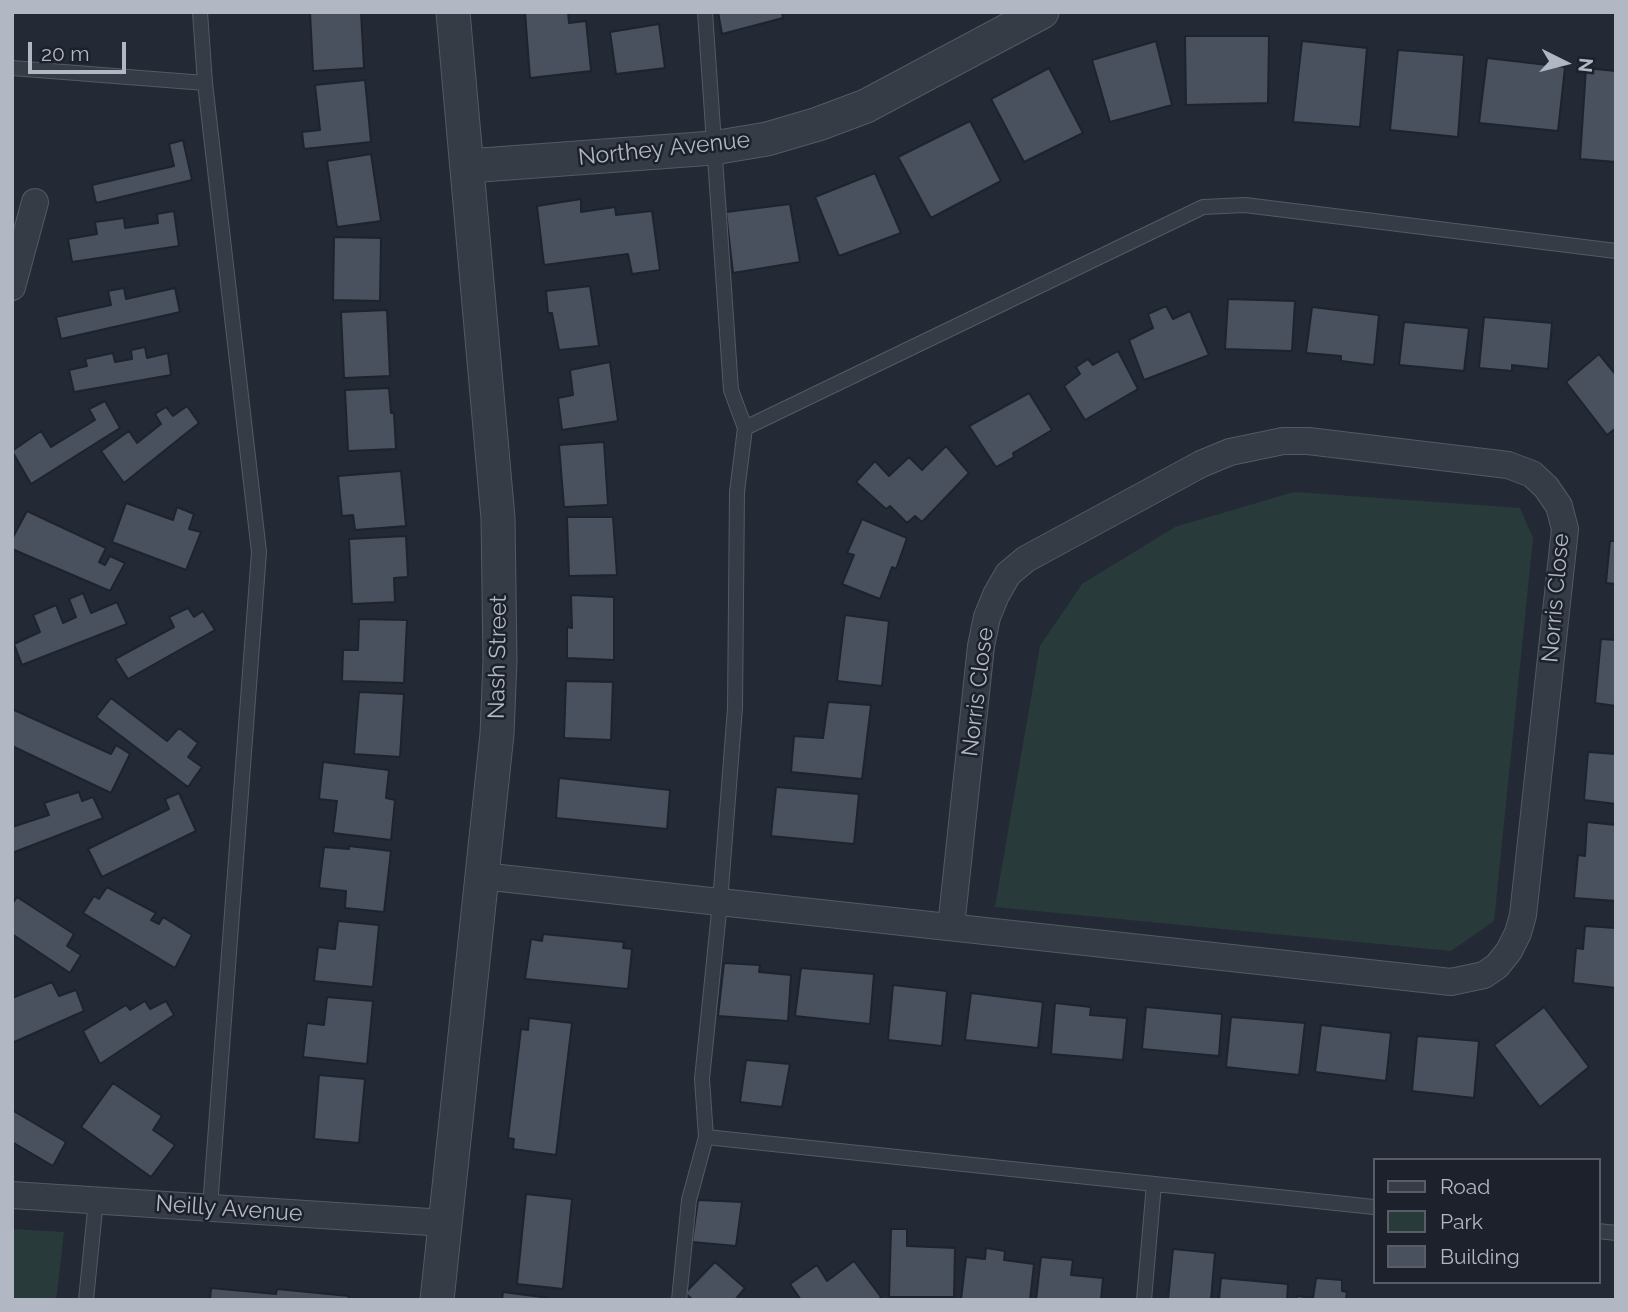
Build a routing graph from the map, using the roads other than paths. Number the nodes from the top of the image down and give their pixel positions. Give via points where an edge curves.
1 (201, 12) edge
2 (453, 12) edge
3 (705, 12) edge
4 (1042, 12) edge
5 (12, 68) edge
6 (205, 83) junction
7 (713, 148) junction
8 (468, 166) junction
9 (35, 202) dead end
10 (1616, 251) edge
11 (12, 287) edge
12 (745, 428) junction
13 (482, 876) junction
14 (720, 902) junction
15 (951, 928) junction
16 (706, 1137) junction
17 (1154, 1184) junction
18 (12, 1195) edge
19 (96, 1200) junction
20 (210, 1207) junction
21 (1372, 1207) edge
22 (445, 1223) junction
23 (86, 1300) edge
24 (437, 1300) edge
25 (679, 1300) edge
26 (1144, 1300) edge

1 - 6 lane
2 - 8 street, Nash Street
3 - 7 lane
4 - 7 street, Northey Avenue via 866,106 766,139
5 - 6 lane
6 - 20 lane via 260,552
7 - 8 street, Northey Avenue
7 - 12 lane via 731,390
8 - 13 street, Nash Street via 493,448 499,582 496,734
9 - 11 street
10 - 12 lane via 1245,205 1203,207
12 - 14 lane via 737,492 735,708
13 - 14 street, Norris Close
13 - 22 street, Nash Street
14 - 15 street, Norris Close
14 - 16 lane via 702,1079
15 - 15 street, Norris Close via 1451,982 1484,975 1497,966 1518,933 1522,915 1565,529 1559,506 1546,487 1532,474 1508,465 1283,441 1230,452 1201,464 1026,559 1008,574 996,595 981,646
16 - 17 lane
16 - 25 lane via 689,1200
17 - 21 lane
17 - 26 lane
18 - 19 street, Neilly Avenue
19 - 20 street, Neilly Avenue
19 - 23 lane
20 - 22 street, Neilly Avenue
22 - 24 street, Nash Street

